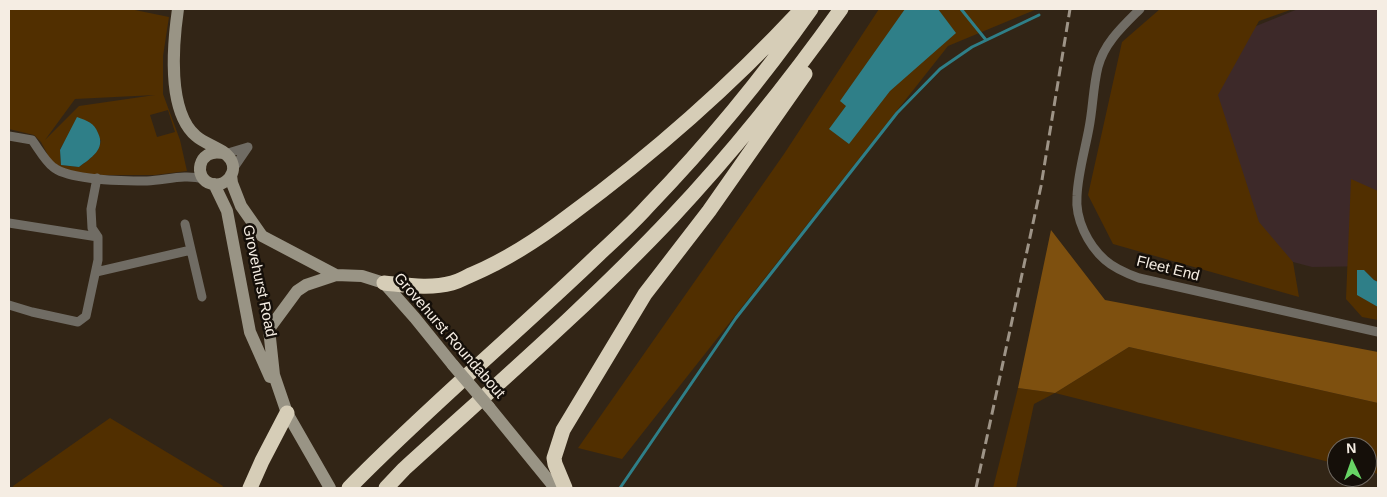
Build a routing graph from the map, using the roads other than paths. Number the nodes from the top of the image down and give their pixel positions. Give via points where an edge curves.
1 (178, 9) edge
2 (802, 9) edge
3 (811, 9) edge
4 (841, 9) edge
5 (850, 9) edge
6 (1140, 9) edge
7 (9, 136) edge
8 (196, 136) junction
9 (222, 153) junction
10 (201, 161) junction
11 (232, 173) junction
12 (176, 177) junction
13 (97, 178) junction
14 (209, 181) junction
15 (9, 222) edge
16 (184, 224) dead end
17 (98, 237) junction
18 (191, 250) junction
19 (96, 272) junction
20 (336, 275) junction
21 (384, 283) junction
22 (202, 297) dead end
23 (9, 305) edge
24 (1378, 332) edge
25 (287, 413) junction
26 (329, 487) edge
27 (250, 488) edge
28 (349, 488) edge
29 (386, 488) edge
30 (555, 488) edge
31 (565, 488) edge

1 - 8 street via 175,86 182,116
2 - 21 highway via 692,118 641,162 541,236 496,264 455,282 432,286
3 - 28 highway via 742,99 648,207
4 - 29 highway via 766,109 672,217 582,306
5 - 31 highway via 709,211 644,294 563,430 554,458
6 - 24 street, Fleet End via 1116,33 1098,66 1076,198 1083,230 1092,246 1106,261 1139,278
7 - 13 street via 32,140 52,167 63,174
8 - 9 street
8 - 10 street
9 - 10 street via 211,152
9 - 11 street via 230,160
9 - 11 street via 248,146
10 - 12 street
10 - 14 street via 200,169
11 - 14 street via 223,183
11 - 20 street, Grovehurst Road via 232,183 241,206 262,236
12 - 13 street via 148,181
12 - 14 street via 190,176
13 - 17 street via 91,209 92,228
14 - 25 street, Grovehurst Road via 227,211 250,332
15 - 17 street
16 - 18 street
17 - 19 street
18 - 19 street
18 - 22 street
19 - 23 street via 86,316 78,322
20 - 21 street, Grovehurst Roundabout via 362,276
20 - 25 street, Grovehurst Roundabout via 297,291 268,329 274,376
21 - 30 street, Grovehurst Roundabout, bridge
25 - 26 street, Grovehurst Roundabout
25 - 27 highway

